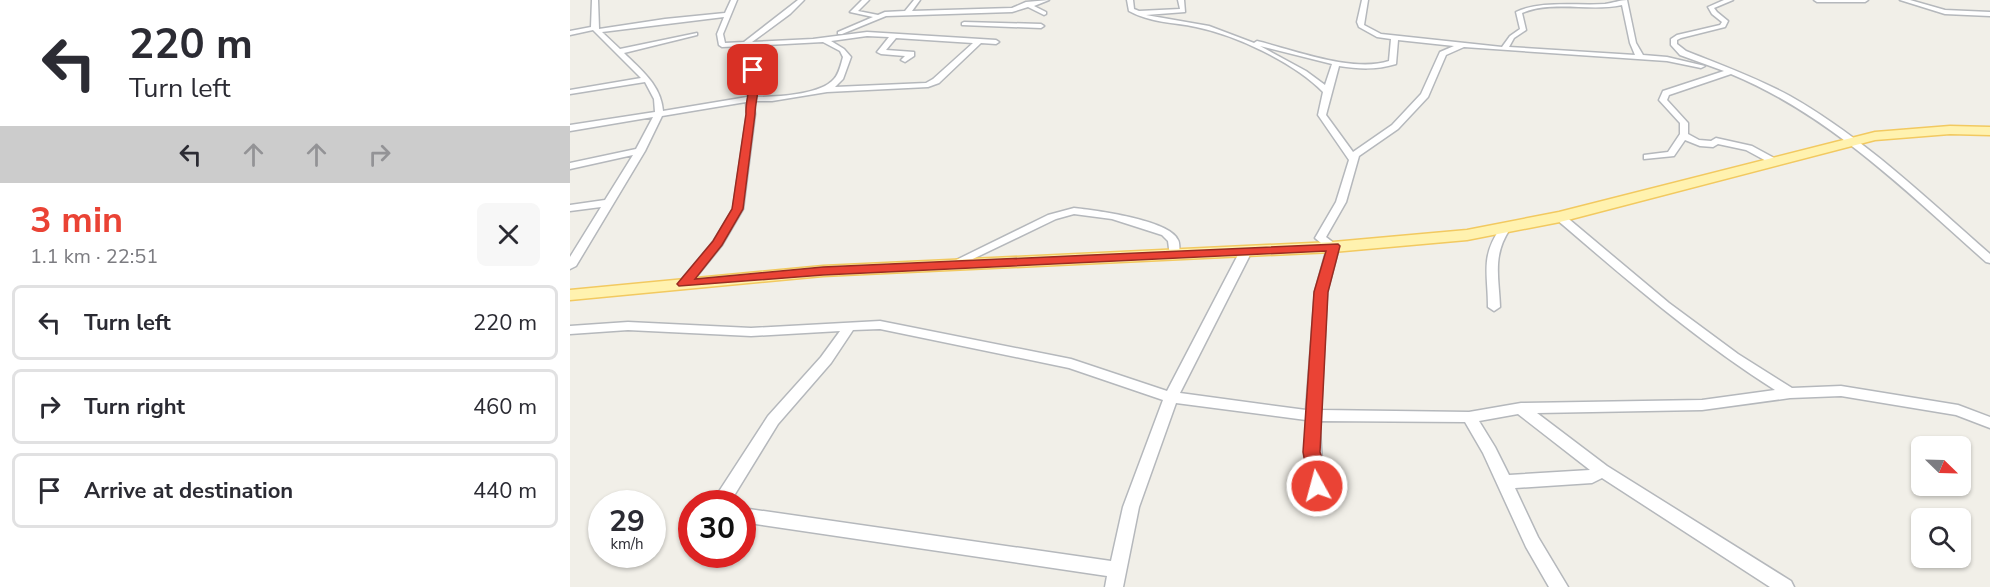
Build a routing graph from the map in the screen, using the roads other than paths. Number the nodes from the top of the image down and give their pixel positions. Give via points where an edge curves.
1 (595, 0) edge
2 (734, 0) edge
3 (801, 0) edge
4 (866, 0) edge
5 (917, 0) edge
6 (1046, 0) edge
7 (1130, 0) edge
8 (1180, 0) edge
9 (1365, 0) edge
10 (1730, 0) edge
11 (1817, 0) edge
12 (1865, 0) edge
13 (1903, 0) edge
14 (1624, 1) edge
15 (1532, 2) edge
16 (1026, 3) edge
17 (980, 10) junction
18 (1183, 11) junction
19 (907, 13) junction
20 (1044, 13) dead end
21 (1136, 13) junction
22 (1990, 14) edge
23 (726, 15) junction
24 (879, 16) junction
25 (1194, 24) junction
26 (1041, 26) dead end
27 (596, 30) junction
28 (952, 32) dead end
29 (570, 33) edge
30 (695, 34) dead end
31 (834, 36) junction
32 (892, 36) junction
33 (1395, 38) junction
34 (823, 39) junction
35 (938, 39) junction
36 (1238, 39) junction
37 (978, 42) junction
38 (996, 42) dead end
39 (682, 43) dead end
40 (746, 44) junction
41 (646, 45) junction
42 (1463, 45) junction
43 (1504, 49) junction
44 (618, 52) junction
45 (1640, 57) junction
46 (904, 60) dead end
47 (1336, 62) junction
48 (1730, 72) junction
49 (647, 79) junction
50 (827, 90) junction
51 (570, 92) edge
52 (1327, 92) junction
53 (750, 99) junction
54 (659, 113) junction
55 (570, 128) edge
56 (1990, 131) edge
57 (1684, 134) junction
58 (1852, 142) junction
59 (1344, 147) junction
60 (1368, 147) junction
61 (640, 151) junction
62 (1647, 157) dead end
63 (1354, 160) junction
64 (1773, 161) junction
65 (570, 166) edge
66 (608, 203) junction
67 (570, 208) edge
68 (1560, 217) junction
69 (1505, 229) junction
70 (1334, 246) junction
71 (1246, 251) junction
72 (1174, 254) junction
73 (1990, 260) edge
74 (570, 266) edge
75 (950, 266) junction
76 (684, 284) junction
77 (570, 295) edge
78 (1494, 307) dead end
79 (849, 326) junction
80 (570, 330) edge
81 (1790, 393) junction
82 (1171, 397) junction
83 (1521, 408) junction
84 (1313, 415) junction
85 (1468, 417) junction
86 (1990, 423) edge
87 (1601, 470) junction
88 (1503, 482) junction
89 (729, 490) edge
90 (1317, 504) dead end
91 (756, 517) edge
92 (1116, 578) edge
93 (1559, 587) edge
94 (1785, 587) edge

1 - 27 street
2 - 23 street
3 - 40 street via 792,12
4 - 24 street via 853,12
5 - 19 street
6 - 16 street
7 - 21 street via 1131,10
8 - 18 street
9 - 33 street via 1361,26 1379,36
10 - 48 street via 1712,7 1725,21 1723,26 1679,36 1673,42 1683,53
11 - 12 street
13 - 22 street via 1945,12
14 - 15 street via 1604,6
14 - 45 street
15 - 43 street via 1519,12 1523,30
16 - 17 street via 1012,10
16 - 20 street
17 - 19 street
17 - 26 street via 962,26
18 - 21 street
18 - 25 street
19 - 24 street
21 - 25 street via 1163,22
23 - 27 street
23 - 40 street via 720,44
24 - 31 street
25 - 36 street
27 - 29 street
27 - 44 street
28 - 35 street
30 - 41 street
31 - 32 street
31 - 34 street
32 - 35 street
32 - 46 street via 881,52 911,54
33 - 42 street
33 - 47 street via 1396,51 1388,65 1370,67
34 - 40 street
34 - 50 street via 847,57 839,79
35 - 37 street
36 - 47 street
36 - 52 street via 1311,75
37 - 38 street
37 - 50 street via 933,84
39 - 41 street
40 - 53 street via 756,80
41 - 44 street
42 - 43 street
42 - 60 street via 1443,54 1425,95 1395,127
43 - 45 street
44 - 49 street
45 - 48 street
47 - 52 street
48 - 57 street via 1666,93 1663,100 1684,123
48 - 58 street via 1790,100
49 - 51 street
49 - 54 street via 658,99
50 - 53 street
52 - 59 street via 1322,115
53 - 54 street
53 - 76 street via 738,209 718,243
54 - 55 street
54 - 61 street
56 - 58 main road via 1914,132
57 - 62 street via 1671,154
57 - 64 street via 1700,144 1716,141 1749,148
58 - 64 main road
58 - 73 street
59 - 60 street
59 - 63 street
60 - 63 street via 1354,155
61 - 65 street
61 - 66 street
63 - 70 street via 1341,202 1320,238
64 - 68 main road
66 - 67 street
66 - 74 street
68 - 69 main road
68 - 81 street via 1673,312
69 - 70 main road
69 - 78 street via 1493,243
70 - 71 main road
70 - 84 street via 1321,292
71 - 72 main road
71 - 82 street
72 - 75 main road
72 - 75 street via 1173,240 1166,233 1113,216 1074,211 1052,217
75 - 76 main road via 823,271
76 - 77 main road
79 - 80 street via 751,332 627,326
79 - 82 street via 880,325 1071,364
79 - 89 street via 826,360 773,420
81 - 83 street via 1702,405
81 - 86 street via 1841,391 1899,399 1958,410
82 - 84 street
82 - 92 street via 1131,507
83 - 85 street
83 - 87 street
84 - 85 street
84 - 90 street
85 - 88 street via 1490,451
87 - 88 street via 1592,477
87 - 94 street
88 - 93 street
91 - 92 street

